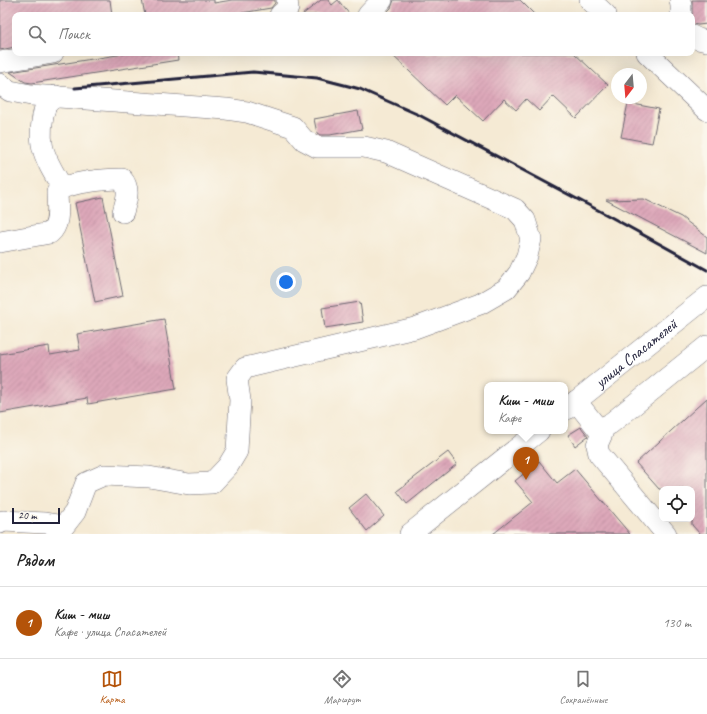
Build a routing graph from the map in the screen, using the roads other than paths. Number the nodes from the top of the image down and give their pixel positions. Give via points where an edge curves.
1 (287, 0) edge
2 (382, 0) edge
3 (590, 0) edge
4 (680, 0) edge
5 (283, 12) edge
6 (371, 12) edge
7 (603, 12) edge
8 (681, 12) edge
9 (695, 38) edge
10 (707, 41) edge
11 (35, 56) edge
12 (650, 56) edge
13 (0, 62) edge
14 (0, 84) edge
15 (56, 96) junction
16 (706, 107) edge
17 (62, 188) junction
18 (123, 212) dead end
19 (0, 242) edge
20 (707, 297) edge
21 (707, 346) edge
22 (571, 406) edge
23 (599, 429) junction
24 (535, 434) edge
25 (0, 523) edge
26 (410, 534) edge
27 (666, 534) edge

1 - 5 street via 288,8
2 - 6 street
3 - 7 street
4 - 8 street
9 - 10 street
11 - 13 street
12 - 16 street
14 - 15 street via 10,90
15 - 17 street via 46,104 40,131 45,159
15 - 25 street via 246,112 293,127 304,140 317,147 364,147 386,152 515,209 525,220 531,239 519,273 506,289 480,304 415,328 245,368 237,379 240,400 237,451 228,466 212,483 189,484 149,477 104,475 86,483 75,512 64,526 45,523
17 - 18 street via 122,179 128,191
17 - 19 street via 57,192 57,220 54,230 50,233
20 - 22 street, улица Спасателей
21 - 23 street via 610,424
22 - 23 street
23 - 27 street via 602,434 597,445 599,454
24 - 26 street

